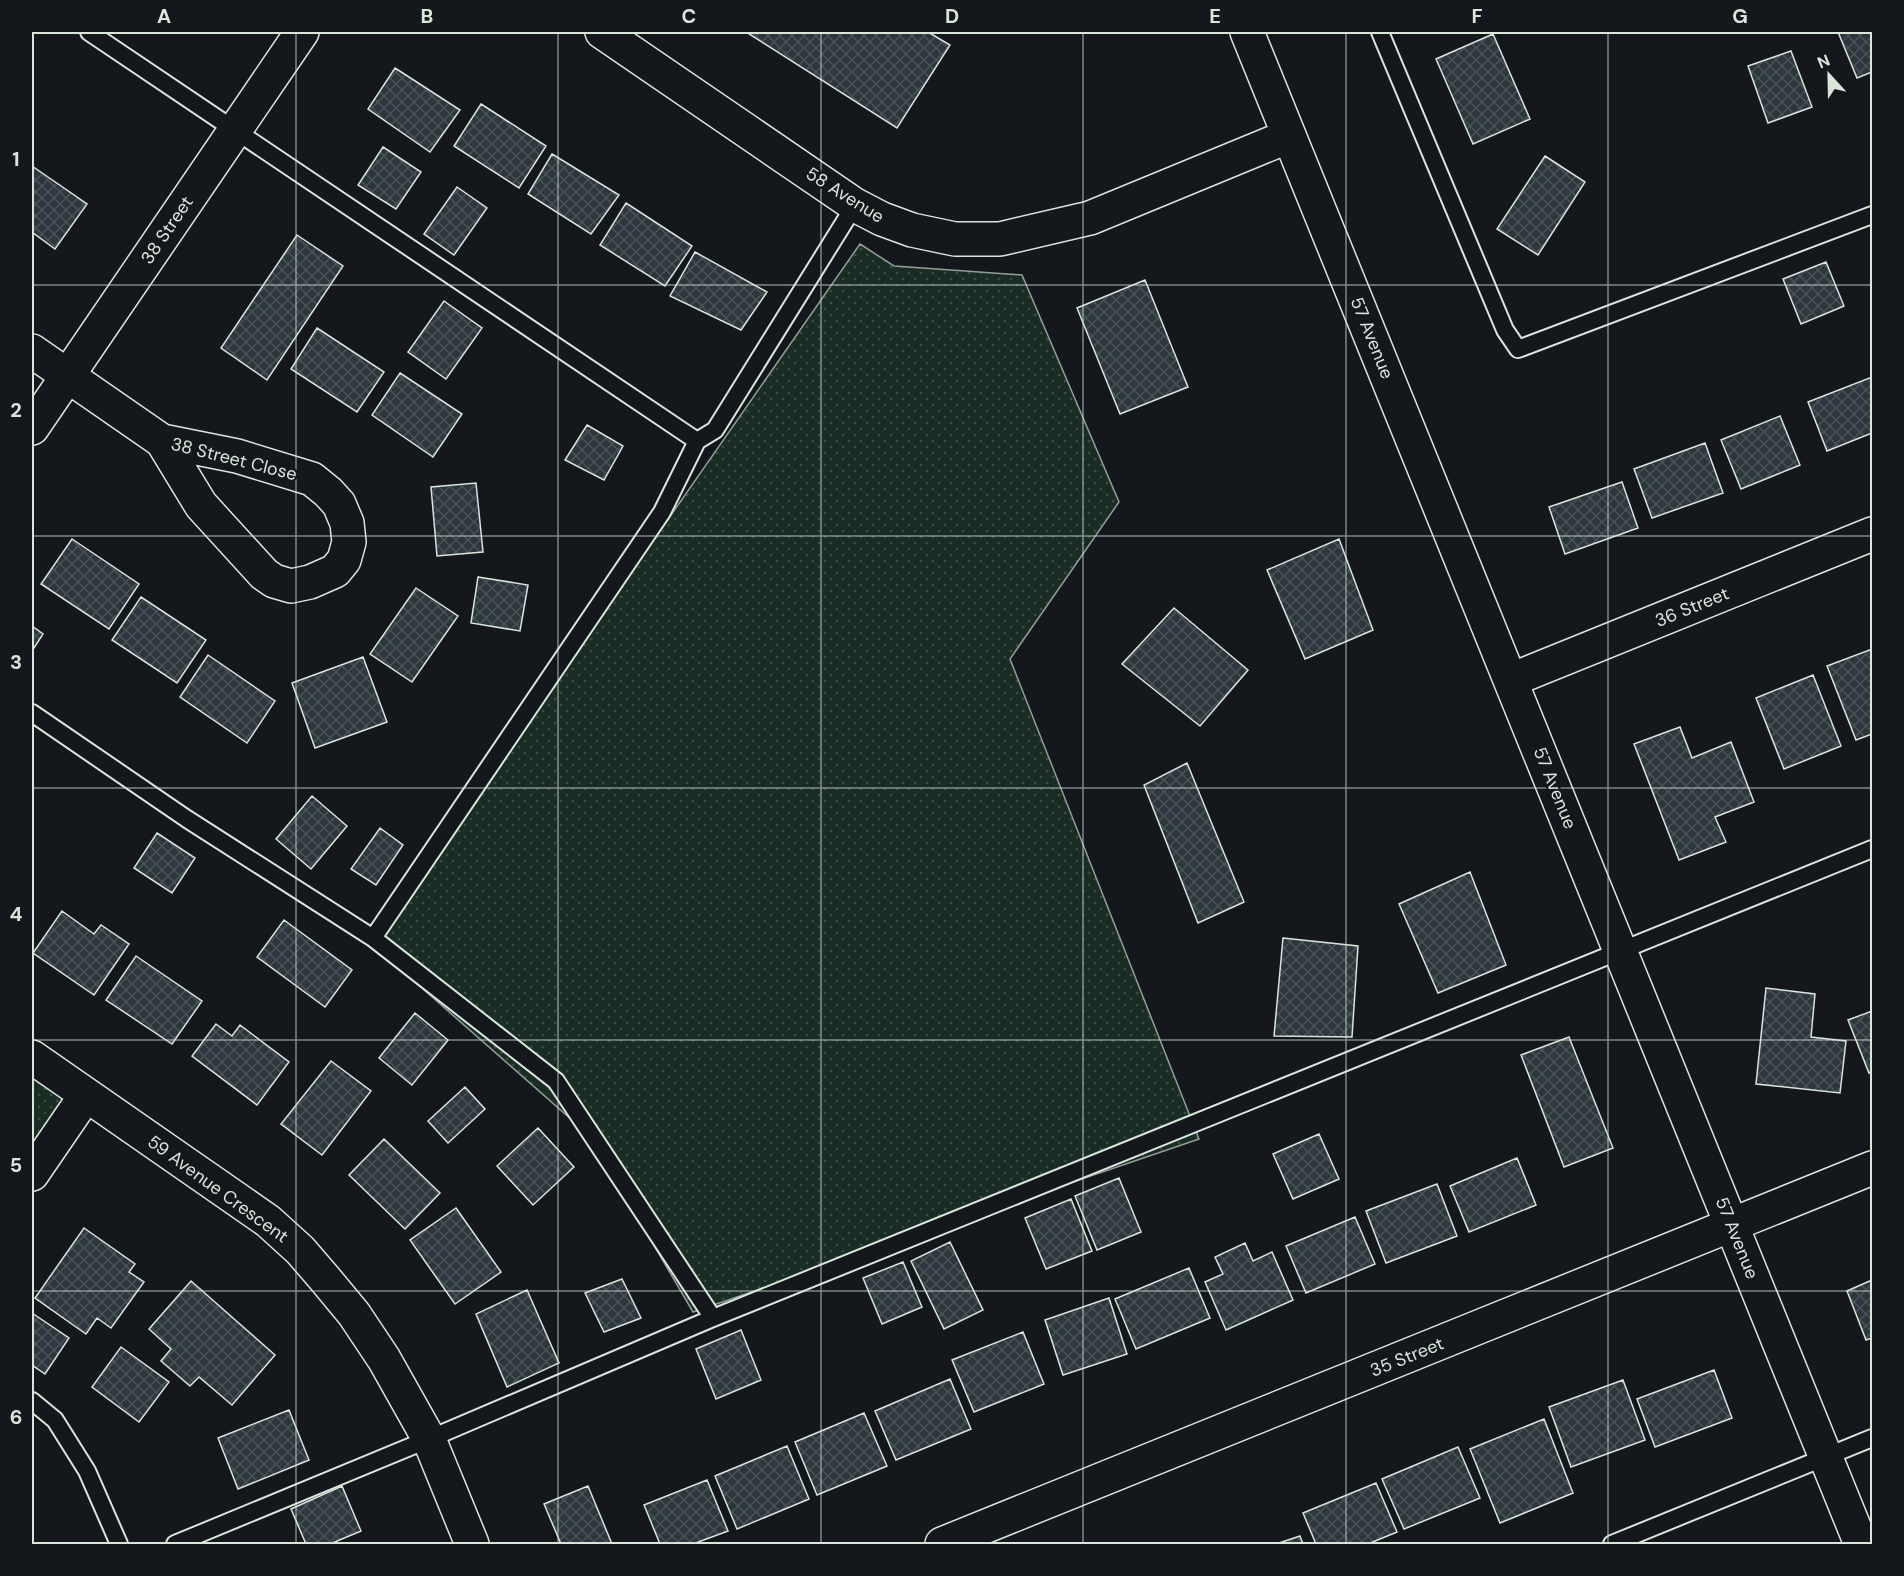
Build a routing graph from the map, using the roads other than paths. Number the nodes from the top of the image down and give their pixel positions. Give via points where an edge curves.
1 (88, 32) edge
2 (302, 32) edge
3 (602, 32) edge
4 (1247, 32) edge
5 (1380, 32) edge
6 (234, 130) junction
7 (1289, 136) junction
8 (855, 205) junction
9 (1872, 215) edge
10 (32, 351) edge
11 (68, 375) junction
12 (32, 428) edge
13 (162, 441) junction
14 (697, 441) junction
15 (1872, 534) edge
16 (1511, 680) junction
17 (32, 713) edge
18 (1872, 849) edge
19 (373, 938) junction
20 (1620, 950) junction
21 (32, 1057) edge
22 (86, 1095) junction
23 (1872, 1168) edge
24 (32, 1174) edge
25 (1731, 1225) junction
26 (713, 1318) junction
27 (32, 1401) edge
28 (1872, 1438) edge
29 (429, 1439) junction
30 (1825, 1457) junction
31 (119, 1545) edge
32 (175, 1545) edge
33 (472, 1545) edge
34 (942, 1545) edge
35 (1612, 1545) edge
36 (1861, 1545) edge

1 - 6 lane
2 - 6 street, 38 Street
3 - 8 street, 58 Avenue
4 - 7 street, 57 Avenue
5 - 9 lane via 1505,330 1518,350
6 - 11 street, 38 Street
6 - 14 lane
7 - 8 street, 58 Avenue via 1090,218 1000,239 956,239 912,230
7 - 16 street, 57 Avenue
8 - 14 lane via 715,430
10 - 11 street, 38 Street Close
11 - 12 street, 38 Street
11 - 13 street, 38 Street Close
13 - 13 street, 38 Street Close via 201,505 274,581 291,586 310,582 335,571 344,560 349,542 347,523 339,504 312,480 237,456
14 - 19 lane via 662,512
15 - 16 street, 36 Street
16 - 20 street, 57 Avenue
17 - 19 lane via 187,819
18 - 20 lane
19 - 26 lane via 556,1081
20 - 25 street, 57 Avenue
20 - 26 lane
21 - 22 street, 59 Avenue Crescent
22 - 24 street
22 - 29 street, 59 Avenue Crescent via 268,1221 300,1250 354,1314
23 - 25 street, 35 Street
25 - 30 street, 57 Avenue
25 - 34 street, 35 Street
26 - 29 lane
27 - 31 lane via 55,1420 87,1471
28 - 30 lane
29 - 32 lane
29 - 33 street, 59 Avenue Crescent
30 - 35 lane
30 - 36 street, 57 Avenue

